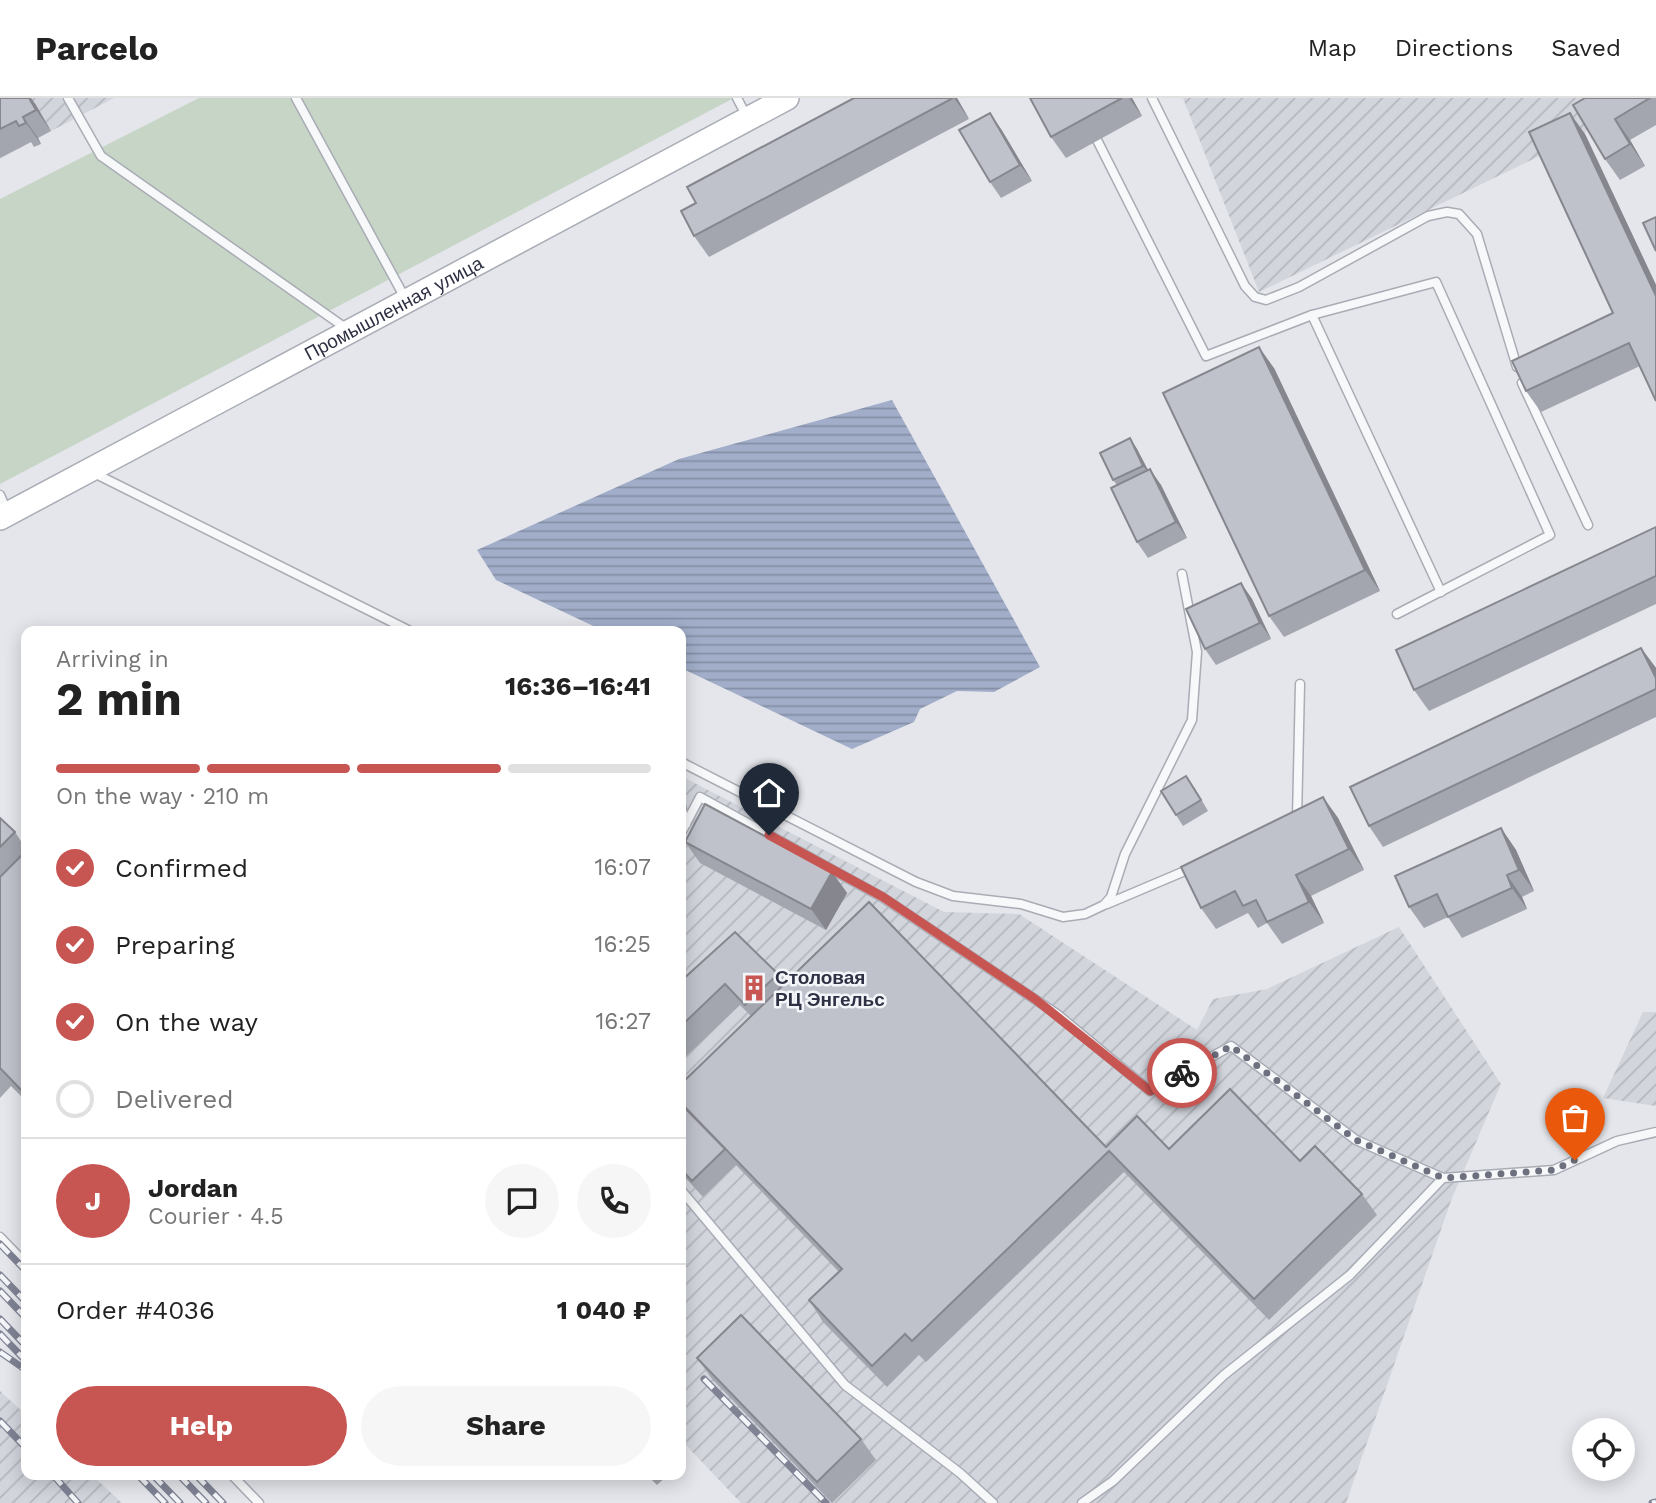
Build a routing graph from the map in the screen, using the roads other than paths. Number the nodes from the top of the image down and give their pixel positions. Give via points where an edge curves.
1 (68, 98) edge
2 (296, 98) edge
3 (1152, 98) edge
4 (778, 101) edge
5 (743, 108) edge
6 (1088, 123) edge
7 (407, 301) junction
8 (1312, 315) junction
9 (349, 331) junction
10 (89, 470) junction
11 (3, 509) edge
12 (1588, 525) dead end
13 (1182, 574) dead end
14 (1441, 592) junction
15 (1397, 614) dead end
16 (400, 626) edge
17 (1300, 684) dead end
18 (686, 765) edge
19 (686, 824) edge
20 (1284, 829) edge
21 (1207, 862) edge
22 (1104, 905) junction
23 (1656, 1132) edge
24 (1443, 1178) junction
25 (686, 1196) edge
26 (0, 1237) edge
27 (21, 1259) edge
28 (237, 1480) edge
29 (259, 1503) edge
30 (993, 1503) edge
31 (1082, 1503) edge

1 - 9 lane via 101,156
2 - 7 lane
3 - 12 lane via 1245,286 1255,297 1266,300 1299,286 1428,216 1459,214 1477,234 1521,380
4 - 5 street, Промышленная улица
5 - 7 street, Промышленная улица
6 - 8 lane via 1206,356
7 - 9 street, Промышленная улица
8 - 14 lane
8 - 14 lane via 1436,282 1550,535
9 - 10 street, Промышленная улица
10 - 11 street, Промышленная улица
10 - 16 lane
13 - 22 lane via 1197,652 1192,720
14 - 15 lane
17 - 20 lane via 1296,824
18 - 22 lane via 916,882 953,896 1021,904 1063,917
19 - 24 lane via 700,797 883,897 1057,1014 1150,1091 1231,1046 1356,1140
21 - 22 lane
23 - 24 lane via 1617,1141 1554,1170
24 - 31 lane via 1350,1275 1224,1375 1113,1481
25 - 30 lane via 845,1385
26 - 27 lane
28 - 29 lane

